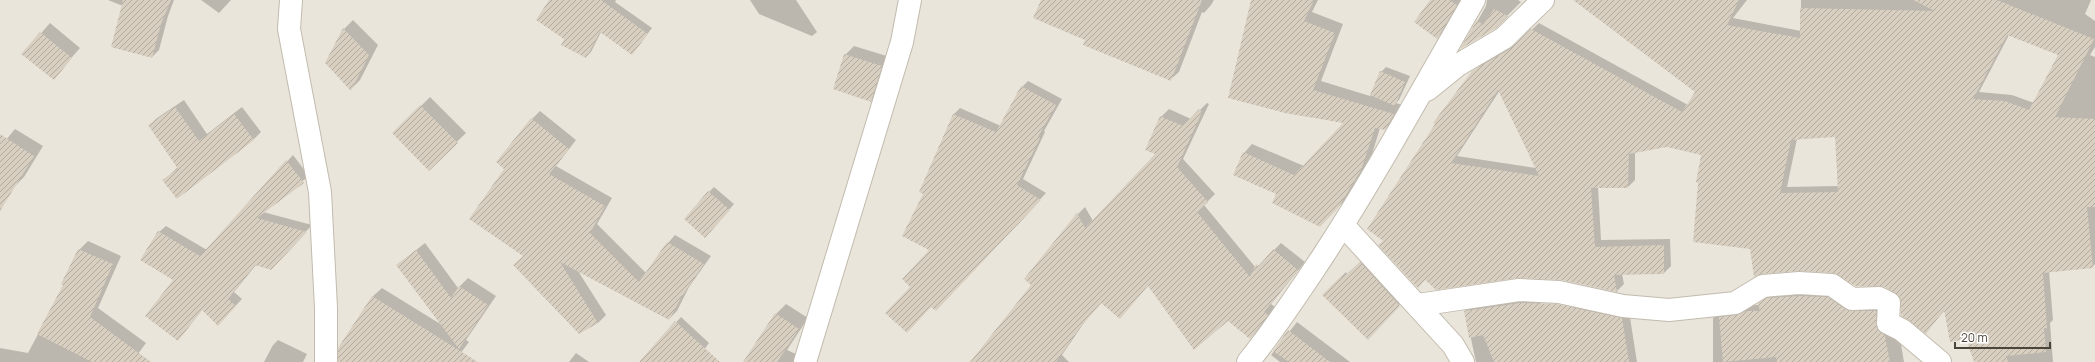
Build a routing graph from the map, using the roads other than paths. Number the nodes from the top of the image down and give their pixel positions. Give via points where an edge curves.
1 (291, 0) edge
2 (910, 0) edge
3 (1474, 0) edge
4 (1543, 0) edge
5 (1418, 97) junction
6 (1343, 225) junction
7 (1418, 304) junction
8 (326, 362) edge
9 (805, 362) edge
10 (1248, 362) edge
11 (1463, 362) edge
12 (1940, 362) edge

1 - 8 street via 289,29 320,192
2 - 9 street via 902,42
3 - 5 street
4 - 5 street via 1504,38 1458,65
5 - 6 street
6 - 7 street
6 - 10 street via 1296,298
7 - 11 street via 1454,345
7 - 12 street via 1519,290 1559,292 1623,306 1669,310 1735,303 1763,286 1798,283 1832,285 1852,299 1879,298 1889,304 1888,323 1902,330

